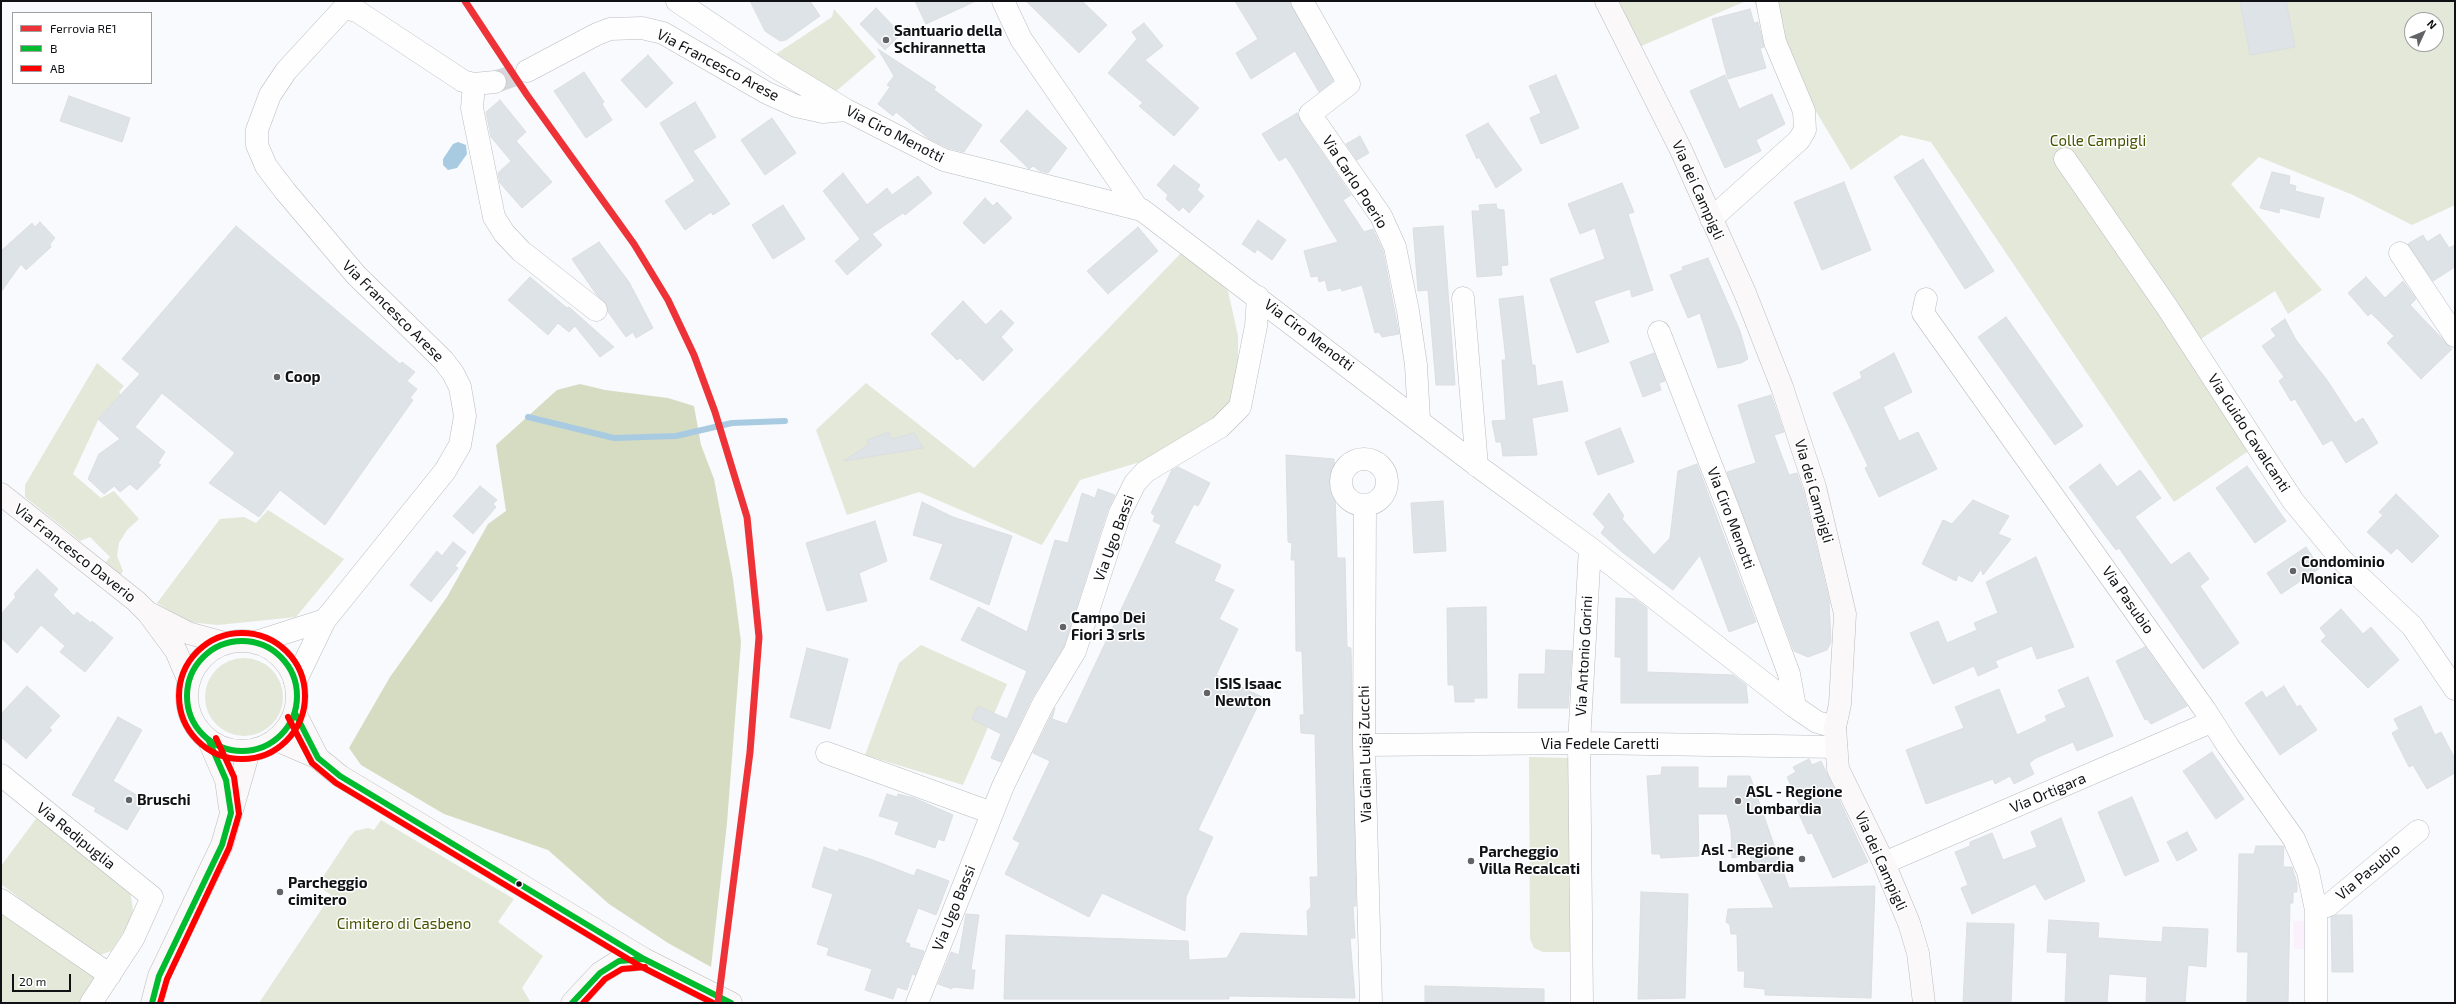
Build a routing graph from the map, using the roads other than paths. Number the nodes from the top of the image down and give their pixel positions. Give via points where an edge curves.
1 (677, 1) edge
2 (1003, 1) edge
3 (1302, 1) edge
4 (1606, 1) edge
5 (1767, 1) edge
6 (342, 4) edge
7 (527, 71) tunnel mouth
8 (846, 110) junction
9 (2065, 159) dead end
10 (1138, 209) junction
11 (1711, 219) junction
12 (2400, 253) dead end
13 (1258, 297) junction
14 (1463, 298) dead end
15 (1926, 299) dead end
16 (596, 310) dead end
17 (1659, 332) dead end
18 (2455, 336) edge
19 (1419, 420) junction
20 (1477, 466) junction
21 (1, 494) edge
22 (1365, 505) dead end
23 (1590, 548) junction
24 (148, 613) junction
25 (325, 620) junction
26 (256, 642) junction
27 (225, 643) junction
28 (188, 679) junction
29 (295, 682) junction
30 (2455, 689) edge
31 (1795, 707) junction
32 (295, 713) junction
33 (2211, 722) junction
34 (1835, 737) junction
35 (276, 740) junction
36 (209, 741) junction
37 (1579, 743) junction
38 (1364, 745) junction
39 (249, 751) junction
40 (827, 753) dead end
41 (318, 758) junction
42 (1, 775) edge
43 (231, 813) junction
44 (992, 813) junction
45 (2418, 831) dead end
46 (1884, 863) junction
47 (1, 900) edge
48 (2316, 910) junction
49 (644, 959) junction
50 (110, 975) junction
51 (91, 1003) edge
52 (152, 1003) edge
53 (572, 1003) edge
54 (731, 1003) edge
55 (918, 1003) edge
56 (1371, 1003) edge
57 (1582, 1003) edge
58 (1924, 1003) edge
59 (2316, 1003) edge

1 - 8 street, Via Ciro Menotti via 777,68
2 - 10 street, Via Ciro Menotti via 1021,39
3 - 19 street, Via Carlo Poerio via 1349,84 1310,114 1381,216 1394,247 1416,365
4 - 11 street, Via dei Campigli via 1681,150
5 - 11 street via 1775,42 1804,111 1805,130 1799,140
6 - 16 street, Via Francesco Arese via 357,11 450,74 484,83 472,108 494,217 504,233 521,251
6 - 25 street, Via Francesco Arese via 286,71 270,95 257,130 257,145 266,166 281,186 356,275 443,360 453,373 460,387 465,416 460,445 445,471
7 - 8 street, Via Francesco Arese via 597,34 626,27 642,28 663,33 767,93 796,106 823,112
8 - 10 street, Via Ciro Menotti via 944,160
9 - 30 street, Via Guido Cavalcanti via 2167,306 2293,501 2341,559 2412,626
10 - 13 street, Via Ciro Menotti
11 - 34 street, Via dei Campigli via 1745,293 1782,387 1815,487 1841,592 1845,614 1844,640
12 - 18 street
13 - 19 street, Via Ciro Menotti
13 - 44 street, Via Ugo Bassi via 1256,326 1240,407 1220,427 1145,472 1135,483 1120,513 1075,651 1043,704
14 - 20 street
15 - 33 street, Via Pasubio via 1923,313 2206,710
17 - 31 street, Via Ciro Menotti via 1789,674
19 - 20 street, Via Ciro Menotti
20 - 23 street, Via Ciro Menotti
21 - 24 street, Via Francesco Daverio
22 - 38 street, Via Gian Luigi Zucchi
23 - 31 street, Via Ciro Menotti
23 - 37 street, Via Antonio Gorini
24 - 27 street, Via Francesco Daverio via 188,633
24 - 28 street, Via Francesco Daverio via 176,651
25 - 26 street
25 - 29 street, Via Francesco Arese
26 - 27 street via 240,640
26 - 29 street via 278,655 287,664
27 - 28 street via 203,656
28 - 36 street via 186,702 193,724
29 - 32 street
31 - 34 street, Via Ciro Menotti
32 - 35 street via 287,729
32 - 41 street
33 - 46 street, Via Ortigara
33 - 48 street, Via Pasubio via 2294,838 2308,872
34 - 37 street, Via Fedele Caretti
34 - 46 street, Via dei Campigli via 1838,769
35 - 39 street via 264,748
35 - 41 street
36 - 39 street via 228,750
36 - 43 street via 226,780
37 - 38 street, Via Fedele Caretti
37 - 57 street, Via Antonio Gorini
38 - 56 street, Via Gian Luigi Zucchi
39 - 43 street
40 - 44 street
41 - 49 street via 346,780
42 - 50 street, Via Redipuglia via 152,897 133,939
43 - 52 street via 222,845 159,976
44 - 55 street, Via Ugo Bassi
45 - 48 street, Via Pasubio via 2329,905
46 - 58 street, Via dei Campigli via 1909,923 1918,953
47 - 50 street
48 - 59 street, Via Pasubio
49 - 53 street via 618,961 600,973
49 - 54 street
50 - 51 street

